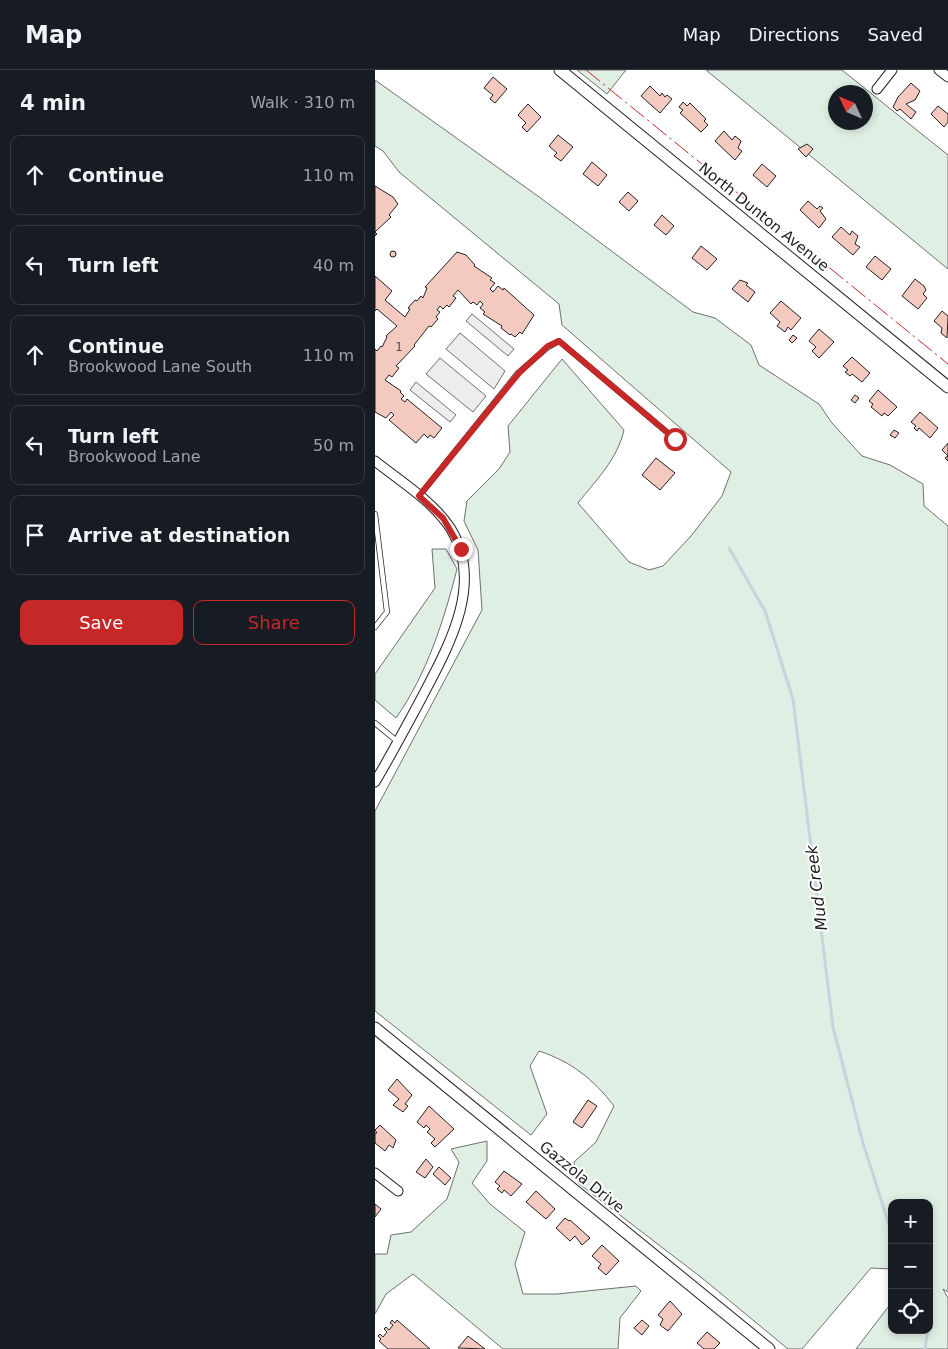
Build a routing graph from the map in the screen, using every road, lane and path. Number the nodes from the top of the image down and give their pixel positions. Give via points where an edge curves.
1 (560, 70) edge
2 (892, 70) edge
3 (939, 70) edge
4 (948, 77) edge
5 (877, 88) dead end
6 (948, 387) edge
7 (675, 439) dead end
8 (375, 461) edge
9 (419, 496) junction
10 (375, 514) edge
11 (375, 626) edge
12 (375, 723) edge
13 (398, 742) junction
14 (375, 782) edge
15 (375, 1028) edge
16 (375, 1173) edge
17 (398, 1191) dead end
18 (769, 1349) edge

1 - 6 street, North Dunton Avenue
2 - 5 street
3 - 4 street
7 - 9 lane via 559,341 548,346 519,373
8 - 9 street
9 - 13 street via 443,518 456,538 464,562 463,592 449,643
10 - 11 lane via 387,612
12 - 13 lane
13 - 14 street
15 - 18 street, Gazzola Drive
16 - 17 street

